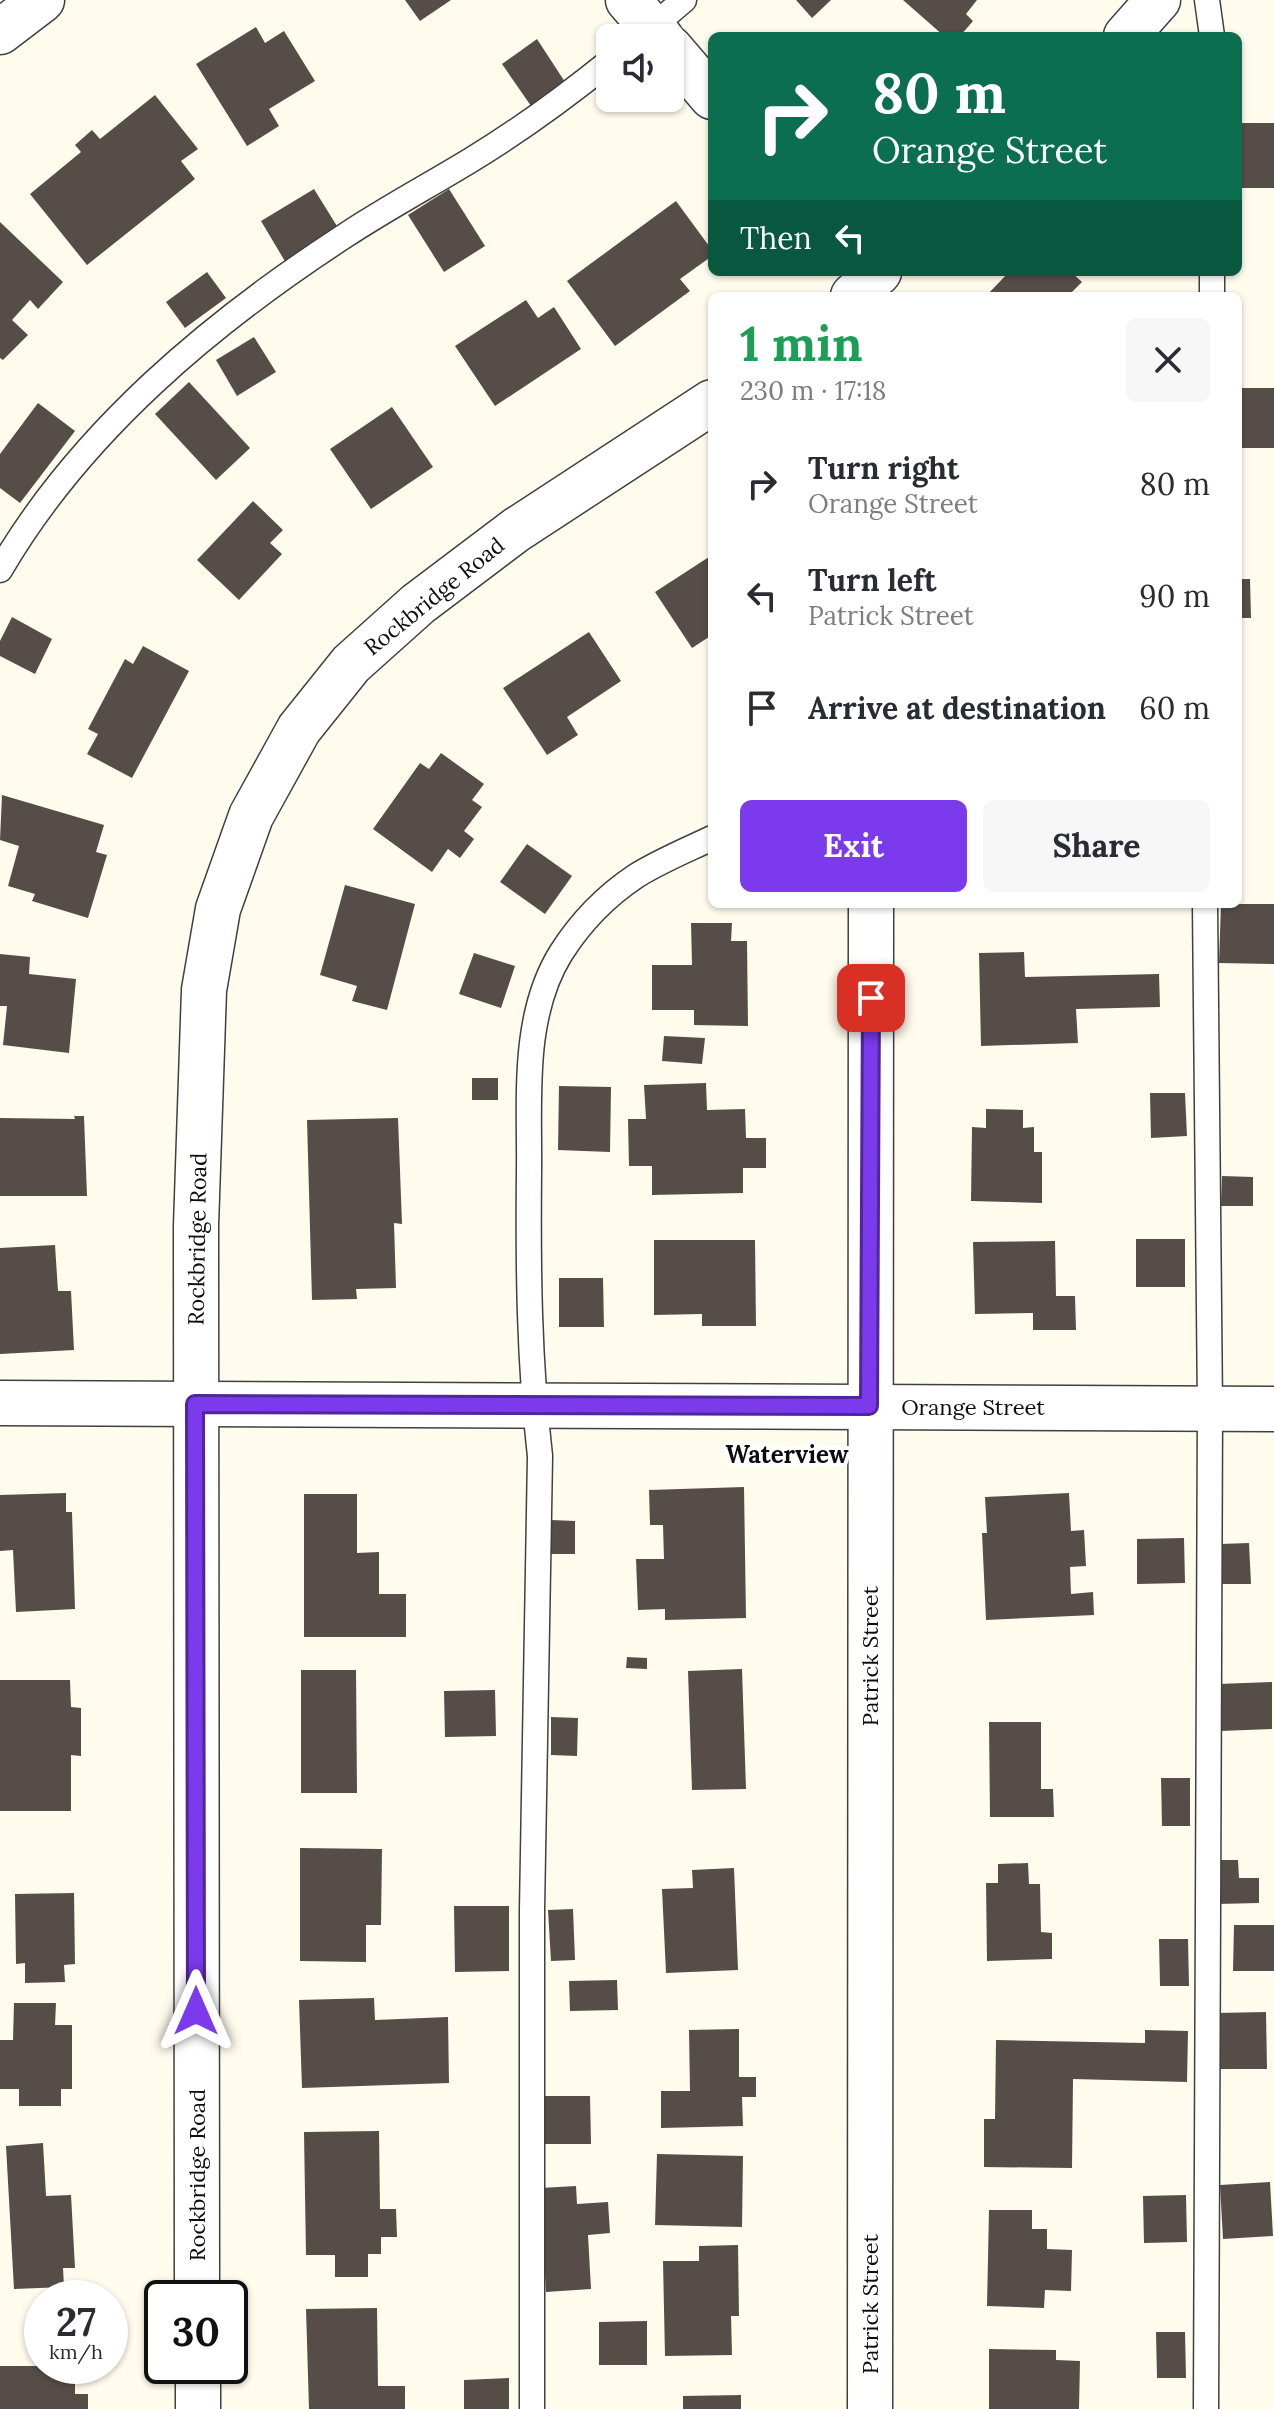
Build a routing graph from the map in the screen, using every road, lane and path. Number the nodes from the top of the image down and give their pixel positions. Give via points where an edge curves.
1 (42, 0) edge
2 (1158, 0) edge
3 (1207, 0) edge
4 (0, 32) edge
5 (1130, 32) edge
6 (1211, 32) edge
7 (684, 61) edge
8 (596, 71) edge
9 (708, 92) edge
10 (708, 405) edge
11 (0, 570) edge
12 (708, 840) edge
13 (871, 908) edge
14 (1205, 908) edge
15 (0, 1403) edge
16 (195, 1404) junction
17 (534, 1405) junction
18 (869, 1406) junction
19 (1210, 1408) junction
20 (1274, 1409) edge
21 (197, 2280) edge
22 (198, 2384) edge
23 (198, 2409) edge
24 (532, 2409) edge
25 (870, 2409) edge
26 (1206, 2409) edge

1 - 4 street
2 - 5 street
3 - 6 lane
7 - 9 street
8 - 11 lane via 475,158 347,235 246,305 152,385 85,452
10 - 16 street, Rockbridge Road via 516,530 351,664 299,729 251,816 218,909 204,990
12 - 17 lane via 636,876 589,915 560,955 540,1003 531,1052 528,1297
13 - 18 street, Patrick Street
14 - 19 lane
15 - 16 street, Orange Street
16 - 17 street, Orange Street
16 - 21 street, Rockbridge Road
17 - 18 street, Orange Street
17 - 24 lane via 540,1456 532,1910
18 - 19 street, Orange Street
18 - 25 street, Patrick Street
19 - 20 street, Orange Street
19 - 26 lane
22 - 23 street

